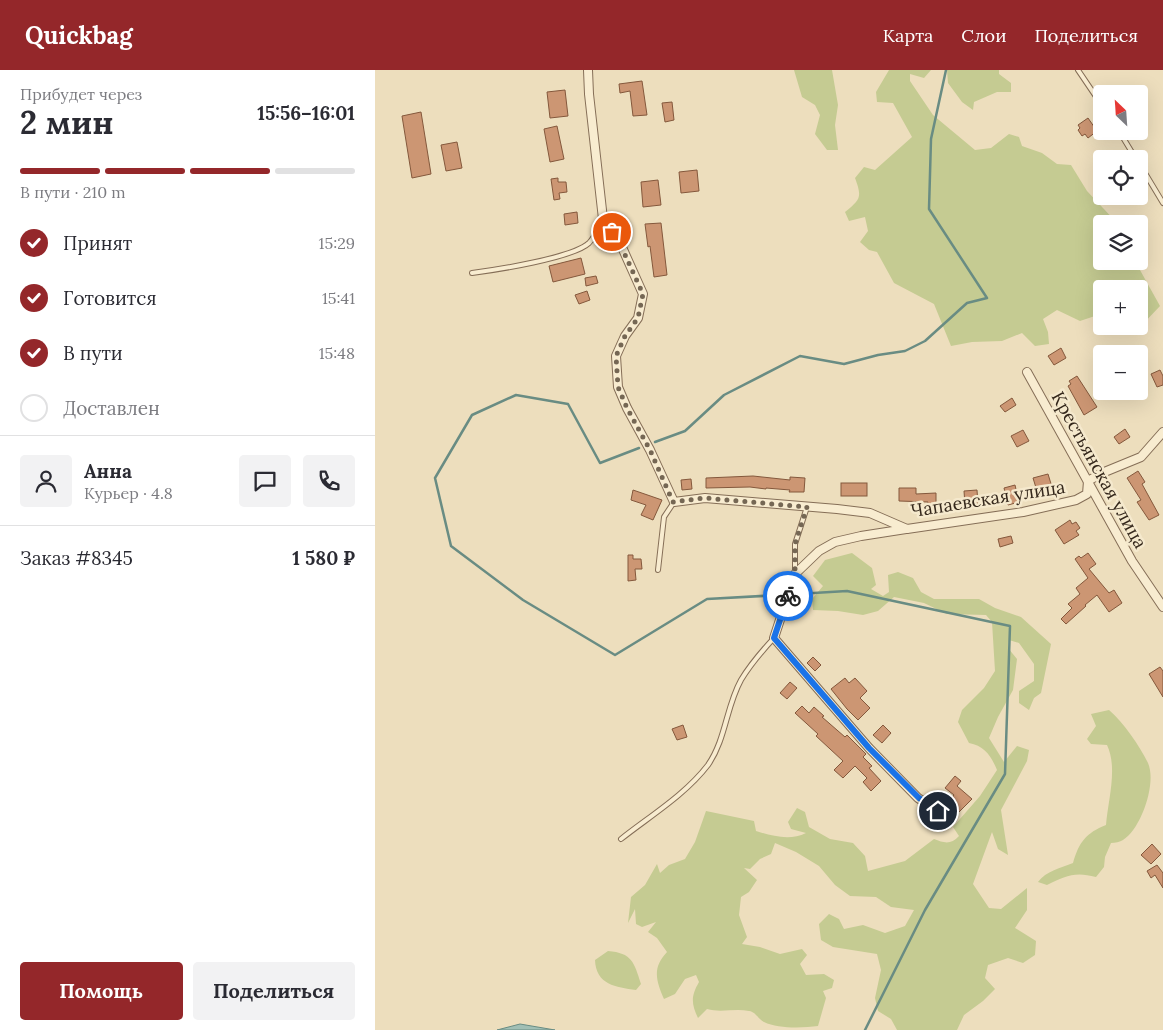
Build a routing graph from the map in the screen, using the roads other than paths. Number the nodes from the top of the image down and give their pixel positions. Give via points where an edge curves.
1 (588, 70) edge
2 (1079, 70) edge
3 (1093, 92) edge
4 (1148, 178) edge
5 (1163, 203) edge
6 (603, 219) junction
7 (472, 273) dead end
8 (1027, 372) dead end
9 (1163, 432) edge
10 (1088, 481) junction
11 (673, 502) junction
12 (807, 507) junction
13 (907, 529) junction
14 (658, 570) dead end
15 (795, 574) junction
16 (1163, 607) edge
17 (774, 638) junction
18 (938, 811) dead end
19 (621, 839) dead end

1 - 6 street
2 - 3 lane
4 - 5 lane
6 - 7 lane via 589,243 563,256
6 - 11 street via 621,246 643,294 638,318 616,356 618,387
8 - 10 street, Крестьянская улица
9 - 10 street via 1141,457
10 - 13 street, Чапаевская улица via 1087,494 1076,500 1023,512
10 - 16 street, Крестьянская улица via 1132,561
11 - 12 street, Чапаевская улица via 705,498
11 - 14 lane via 664,516
12 - 13 street, Чапаевская улица via 870,513
12 - 15 lane via 795,544
13 - 15 street via 835,542 819,551
15 - 17 street
17 - 18 street via 869,748 919,798
17 - 19 lane via 741,680 722,739 708,764 686,788

